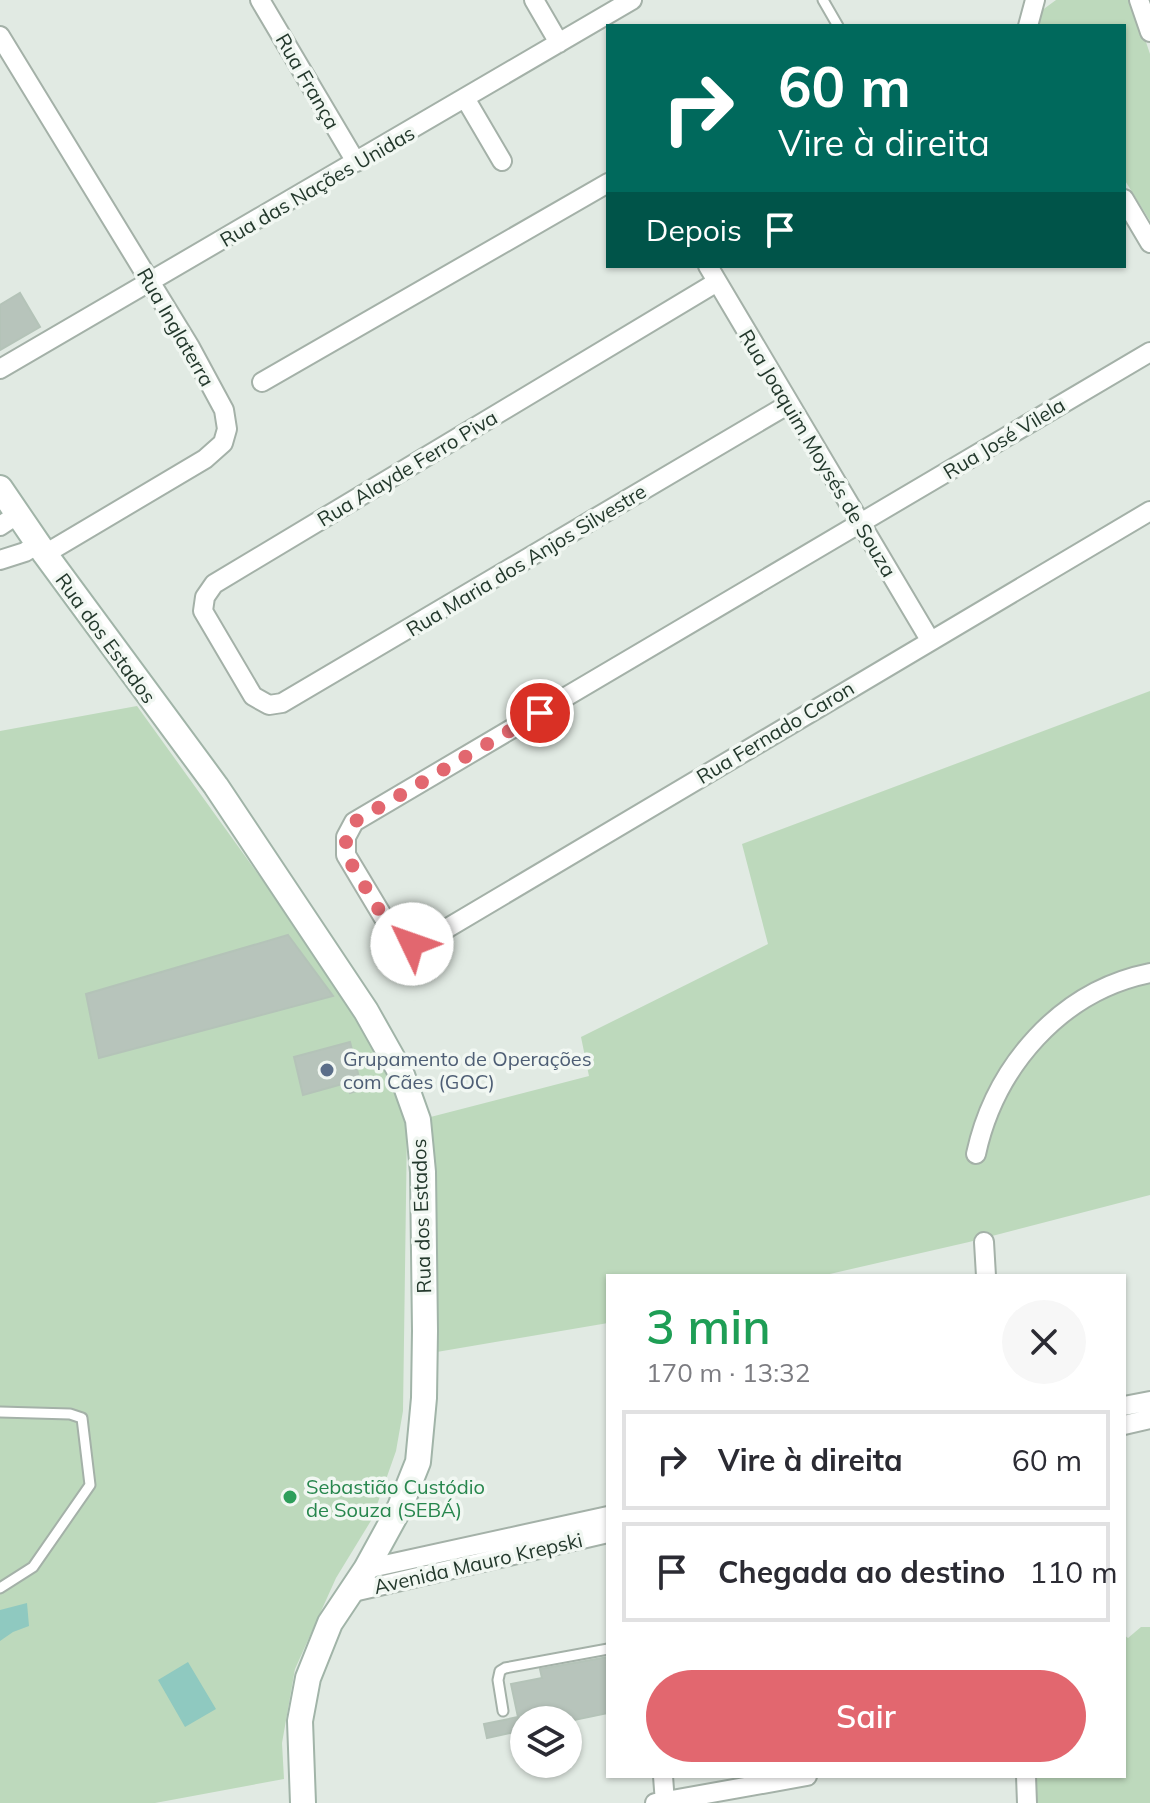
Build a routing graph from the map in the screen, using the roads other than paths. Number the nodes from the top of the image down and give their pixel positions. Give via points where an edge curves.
1 (260, 0) edge
2 (534, 0) edge
3 (632, 0) edge
4 (823, 0) edge
5 (1035, 0) edge
6 (1139, 0) edge
7 (837, 24) edge
8 (1029, 24) edge
9 (1150, 32) edge
10 (0, 36) edge
11 (559, 43) junction
12 (465, 98) junction
13 (502, 161) dead end
14 (356, 162) junction
15 (606, 184) edge
16 (1126, 202) edge
17 (1150, 243) edge
18 (713, 274) edge
19 (152, 283) junction
20 (1150, 352) edge
21 (0, 369) edge
22 (262, 382) dead end
23 (789, 404) junction
24 (0, 488) edge
25 (1150, 511) edge
26 (9, 520) edge
27 (859, 524) junction
28 (42, 549) junction
29 (0, 560) edge
30 (930, 640) junction
31 (259, 701) joint
32 (399, 938) joint
33 (1150, 973) edge
34 (976, 1154) dead end
35 (984, 1242) dead end
36 (986, 1274) edge
37 (1150, 1401) edge
38 (1126, 1406) edge
39 (0, 1412) edge
40 (1150, 1419) edge
41 (1126, 1425) edge
42 (606, 1516) edge
43 (606, 1533) edge
44 (366, 1569) junction
45 (0, 1588) edge
46 (349, 1593) junction
47 (606, 1649) edge
48 (503, 1711) dead end
49 (663, 1778) edge
50 (796, 1778) edge
51 (1026, 1778) edge
52 (661, 1802) edge
53 (303, 1803) edge
54 (1027, 1803) edge

1 - 14 street, Rua França
2 - 11 street
3 - 11 street, Rua das Nações Unidas
4 - 7 lane
5 - 8 street
6 - 9 street
10 - 19 street, Rua Inglaterra
11 - 12 street, Rua das Nações Unidas
12 - 13 street
12 - 14 street, Rua das Nações Unidas
14 - 19 street, Rua das Nações Unidas
15 - 22 street
16 - 17 street
18 - 23 street, Rua Joaquim Moysés de Souza
18 - 31 street, Rua Alayde Ferro Piva via 214,584 203,611
19 - 21 street, Rua das Nações Unidas
19 - 28 street, Rua Inglaterra via 224,410 223,443 205,459
20 - 27 street, Rua José Vilela
23 - 27 street, Rua Joaquim Moysés de Souza
23 - 31 street, Rua Maria dos Anjos Silvestre via 282,703
24 - 26 street, Rua dos Estados
25 - 30 street, Rua Fernado Caron
26 - 28 street, Rua dos Estados
27 - 30 street, Rua Joaquim Moysés de Souza
27 - 32 street, Rua José Vilela via 354,822 346,837 346,855
28 - 29 street
28 - 44 street, Rua dos Estados via 216,786 366,1011 402,1075 418,1120 425,1331 418,1462
30 - 32 street, Rua Fernado Caron via 424,942
33 - 34 street via 1079,1001 1037,1036 992,1100
35 - 36 street
37 - 38 street
39 - 45 lane via 82,1418 90,1485 33,1567
40 - 41 street
42 - 44 street, Avenida Mauro Krepski
43 - 46 street, Avenida Mauro Krepski
44 - 46 street, Rua dos Estados
46 - 53 street, Rua dos Estados via 330,1623 308,1678 300,1721
47 - 48 lane via 505,1668 498,1680
49 - 52 street
50 - 52 street
51 - 54 street

